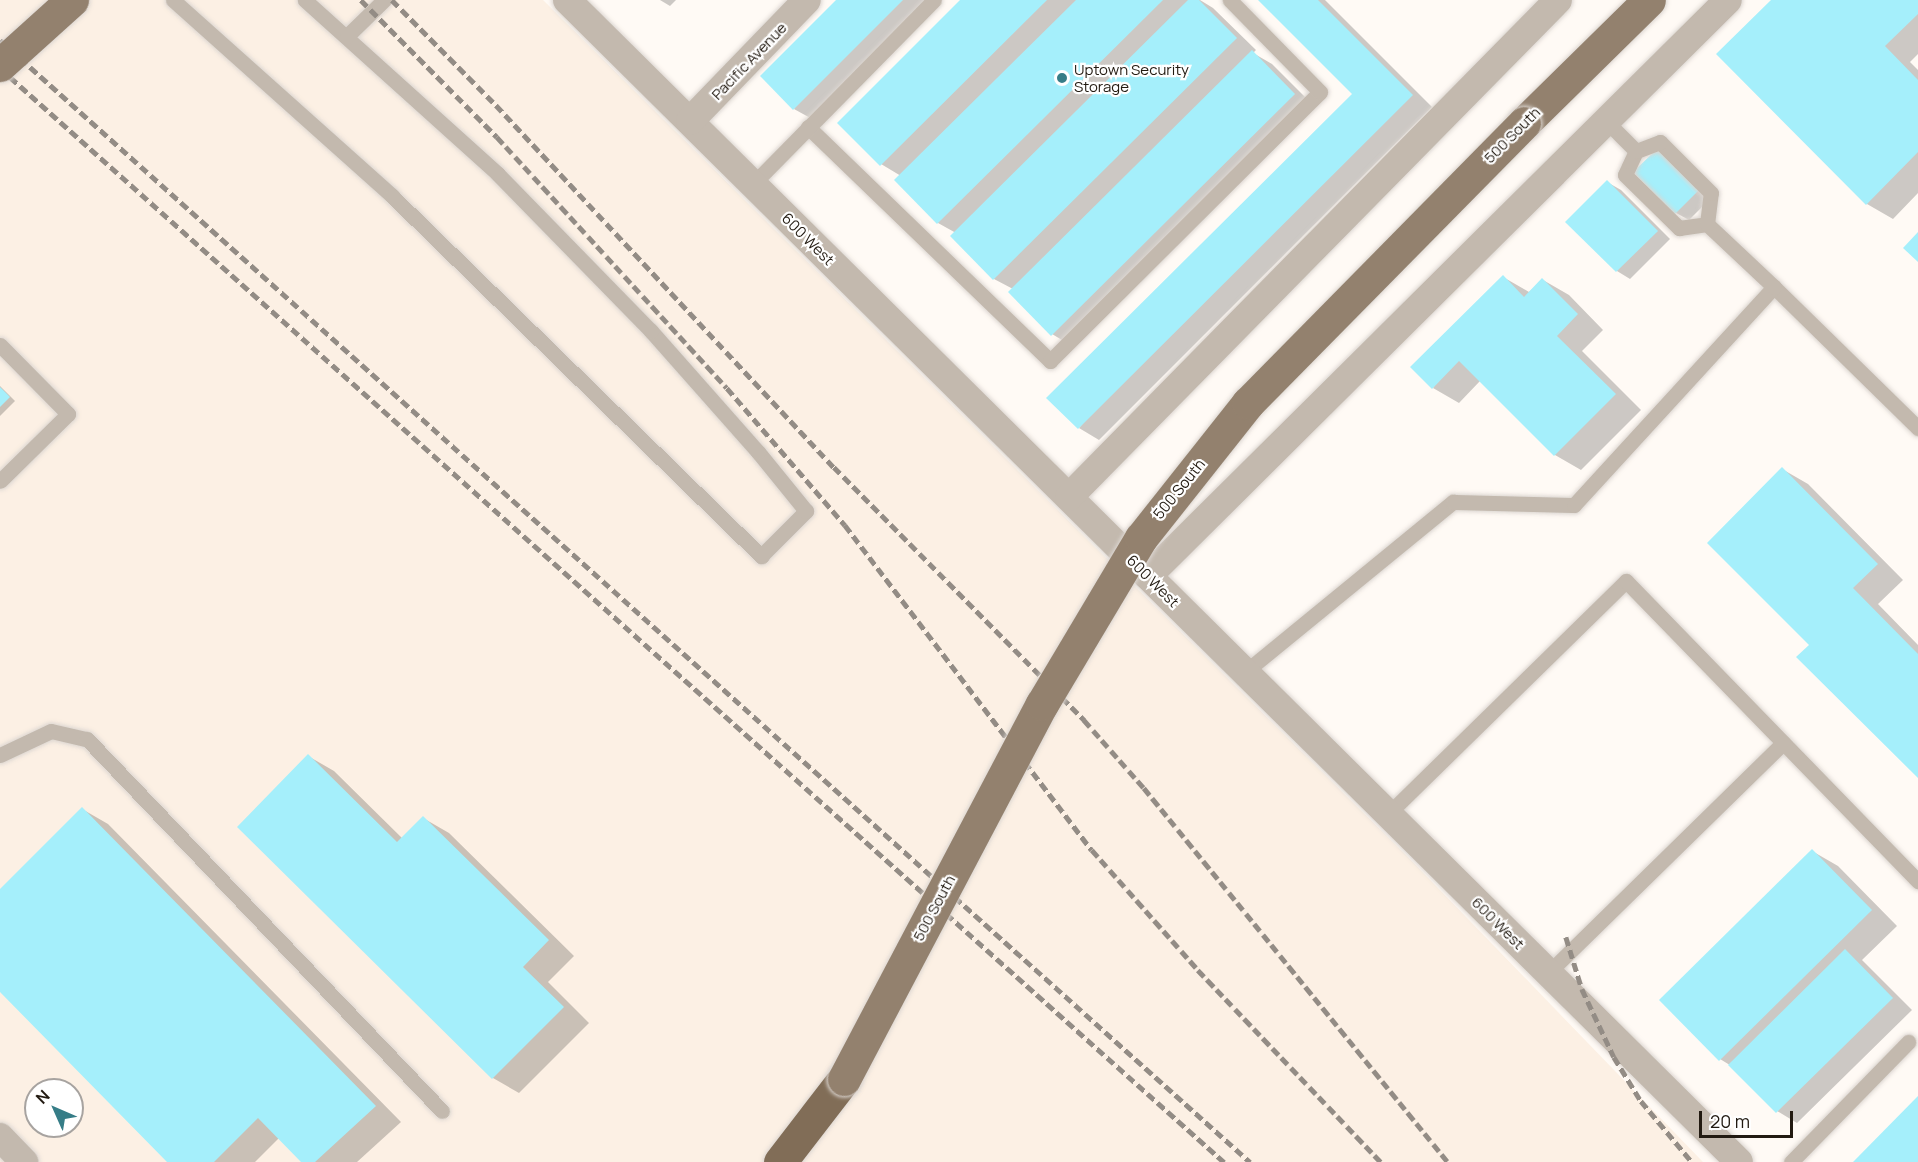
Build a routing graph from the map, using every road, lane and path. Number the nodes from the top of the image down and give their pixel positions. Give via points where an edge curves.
1 (72, 0) edge
2 (173, 0) edge
3 (305, 0) edge
4 (384, 0) edge
5 (567, 0) edge
6 (807, 0) edge
7 (934, 0) edge
8 (1230, 0) edge
9 (1558, 0) edge
10 (1649, 0) edge
11 (1728, 0) edge
12 (347, 36) junction
13 (0, 65) edge
14 (690, 121) junction
15 (1606, 121) junction
16 (808, 127) junction
17 (1636, 151) junction
18 (753, 184) junction
19 (1707, 224) junction
20 (1774, 287) junction
21 (0, 345) edge
22 (1918, 428) edge
23 (0, 481) edge
24 (1069, 497) junction
25 (1148, 576) junction
26 (1245, 672) junction
27 (1783, 743) junction
28 (0, 755) edge
29 (1388, 814) junction
30 (1918, 881) edge
31 (1548, 973) junction
32 (1908, 1042) dead end
33 (844, 1079) junction
34 (442, 1111) dead end
35 (0, 1137) edge
36 (24, 1162) edge
37 (780, 1162) edge
38 (811, 1162) edge
39 (1739, 1162) edge
40 (1791, 1162) edge

1 - 13 main road, bridge
2 - 12 lane via 392,196 761,556 806,511 788,488 570,245 424,104
3 - 12 lane
4 - 12 lane
5 - 14 street, 600 West
6 - 14 street, Pacific Avenue
7 - 16 lane
8 - 16 lane via 1320,92 1050,361
9 - 24 street
10 - 33 main road, 500 South, bridge via 1248,403 1141,538 1042,704
11 - 15 street
14 - 18 street, 600 West
15 - 17 lane
15 - 25 street
16 - 18 lane
17 - 19 lane via 1660,142 1711,193
17 - 19 lane via 1625,175 1679,228
18 - 24 street, 600 West
19 - 20 lane
20 - 22 lane
20 - 26 lane via 1574,505 1453,502
21 - 23 lane via 68,414
24 - 25 street, 600 West
25 - 26 street, 600 West
26 - 29 street, 600 West
27 - 29 lane via 1626,581
27 - 30 lane
27 - 31 lane
28 - 34 lane via 51,731 87,739
29 - 31 street, 600 West
31 - 39 street, 600 West
32 - 40 lane
33 - 37 highway
33 - 38 highway
35 - 36 street

